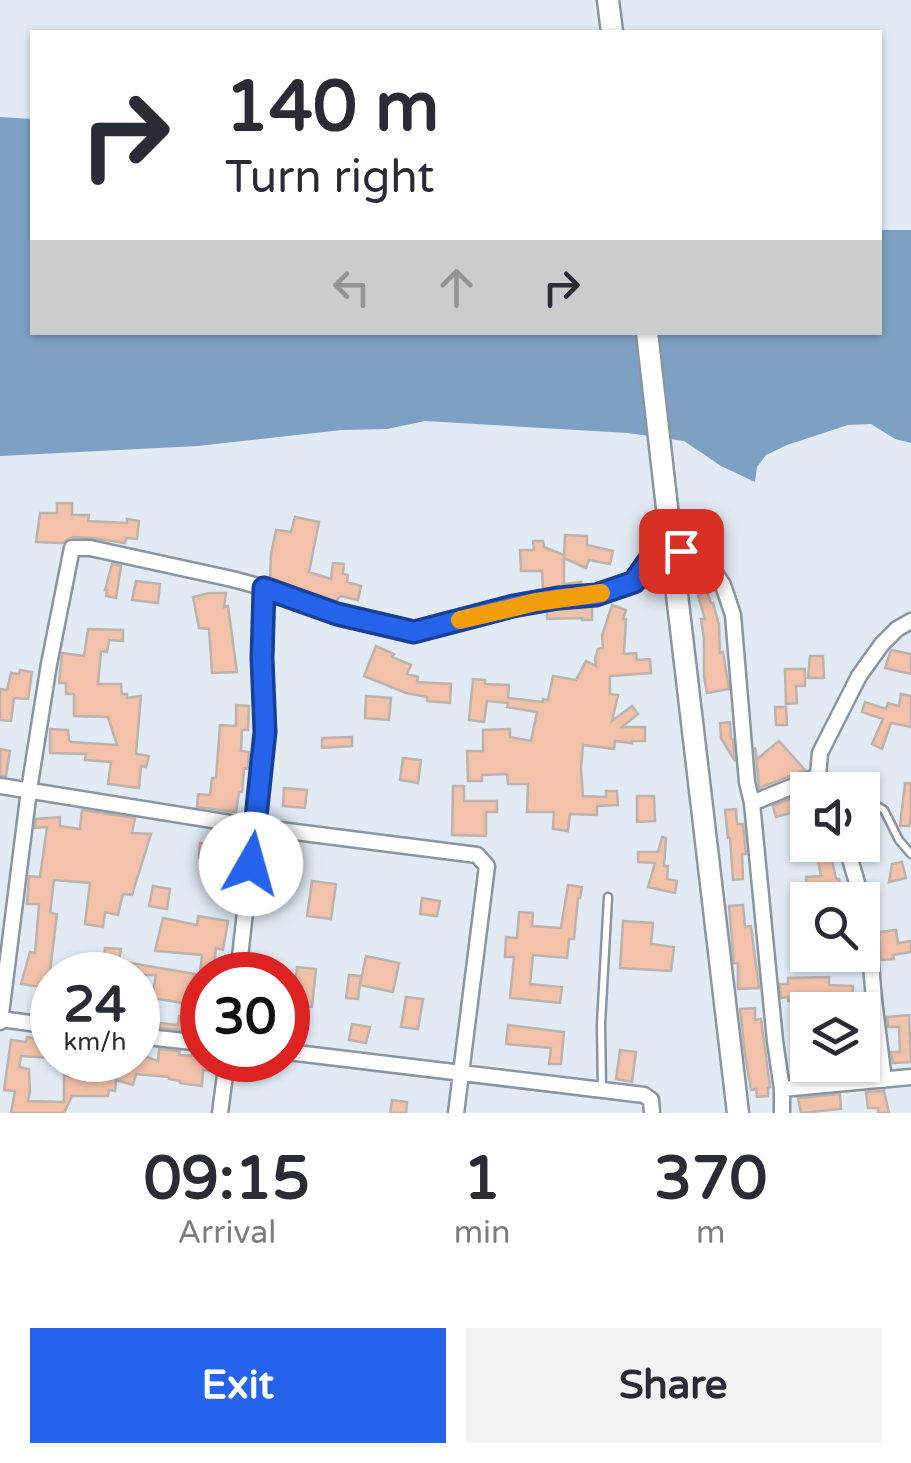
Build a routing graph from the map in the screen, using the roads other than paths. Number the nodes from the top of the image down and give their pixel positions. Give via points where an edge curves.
1 (608, 0) edge
2 (612, 30) edge
3 (647, 335) edge
4 (264, 588) junction
5 (911, 621) edge
6 (818, 772) edge
7 (0, 786) edge
8 (790, 787) edge
9 (29, 790) junction
10 (752, 803) junction
11 (880, 808) edge
12 (256, 827) junction
13 (911, 854) edge
14 (608, 897) dead end
15 (241, 952) edge
16 (872, 972) edge
17 (0, 1020) edge
18 (30, 1023) edge
19 (310, 1055) edge
20 (461, 1073) junction
21 (911, 1077) edge
22 (884, 1080) junction
23 (224, 1082) edge
24 (790, 1082) edge
25 (789, 1088) junction
26 (602, 1090) junction
27 (220, 1113) edge
28 (456, 1113) edge
29 (652, 1113) edge
30 (738, 1113) edge
31 (782, 1113) edge

1 - 2 main road
3 - 30 main road, bridge
4 - 9 street via 72,548
4 - 10 street via 414,632 513,606 596,595 634,582 658,553 681,551 716,574 734,615
4 - 12 street via 265,732
5 - 6 street via 896,629 858,676 820,753
7 - 9 street
8 - 10 street
9 - 12 street
9 - 17 street
10 - 25 street via 775,1041
11 - 13 lane
12 - 15 street
12 - 20 street via 476,855 487,866
14 - 26 lane
16 - 22 street
17 - 18 street
19 - 20 street
20 - 26 street
20 - 28 street
21 - 22 street
22 - 25 street
23 - 27 street
24 - 25 lane
25 - 31 street
26 - 29 street via 644,1095

